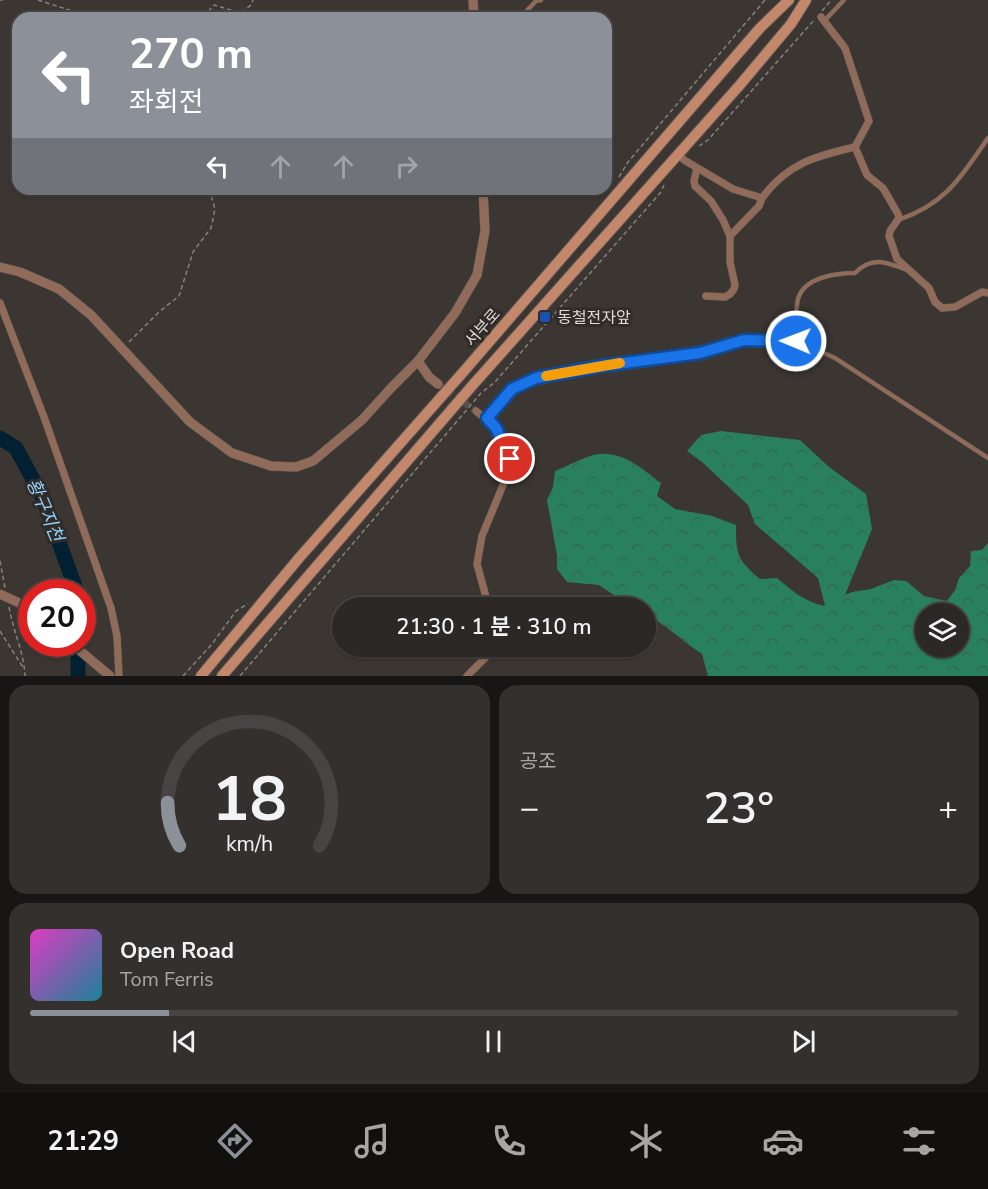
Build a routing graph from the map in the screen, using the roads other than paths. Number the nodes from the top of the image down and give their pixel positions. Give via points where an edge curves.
1 (537, 0) edge
2 (789, 0) edge
3 (806, 0) edge
4 (844, 0) edge
5 (526, 12) edge
6 (823, 19) joint
7 (988, 138) edge
8 (855, 147) junction
9 (681, 157) junction
10 (697, 168) junction
11 (483, 195) edge
12 (762, 198) junction
13 (898, 220) junction
14 (730, 236) junction
15 (0, 267) edge
16 (910, 271) junction
17 (988, 293) edge
18 (706, 296) dead end
19 (0, 303) edge
20 (796, 341) junction
21 (418, 361) junction
22 (438, 384) tunnel mouth
23 (476, 411) tunnel mouth
24 (487, 418) junction
25 (988, 458) edge
26 (3, 594) edge
27 (486, 597) edge
28 (18, 602) edge
29 (87, 657) edge
30 (487, 657) edge
31 (110, 676) edge
32 (119, 676) edge
33 (201, 676) edge
34 (222, 676) edge
35 (467, 676) edge

1 - 5 lane
2 - 33 main road, 서부로 via 676,124
3 - 9 main road, 서부로 via 791,24
4 - 6 lane
6 - 8 street via 845,48 869,121
7 - 13 lane via 950,190
8 - 12 street via 819,155 785,173
8 - 13 street via 867,175 883,188
9 - 10 street
9 - 34 main road, 서부로 via 471,387
10 - 12 street via 733,189
10 - 14 street via 695,186 711,201
11 - 21 street via 485,231 477,275 455,313
12 - 14 street
13 - 16 street via 889,236 897,259
14 - 18 street via 734,289 725,297
15 - 21 street via 59,289 91,315 190,422 232,453 271,466 296,467 313,461 362,420
16 - 17 street via 929,288 942,308 955,307 982,292
16 - 20 lane via 875,261 864,263 855,273 823,277 811,283 798,298
19 - 32 street via 111,608
20 - 24 lane via 744,340 700,353 536,378 512,389
20 - 25 lane via 835,357
21 - 22 street
23 - 24 street
24 - 27 street via 510,459 482,536 477,564
26 - 28 street, bridge
29 - 31 street
30 - 35 street

